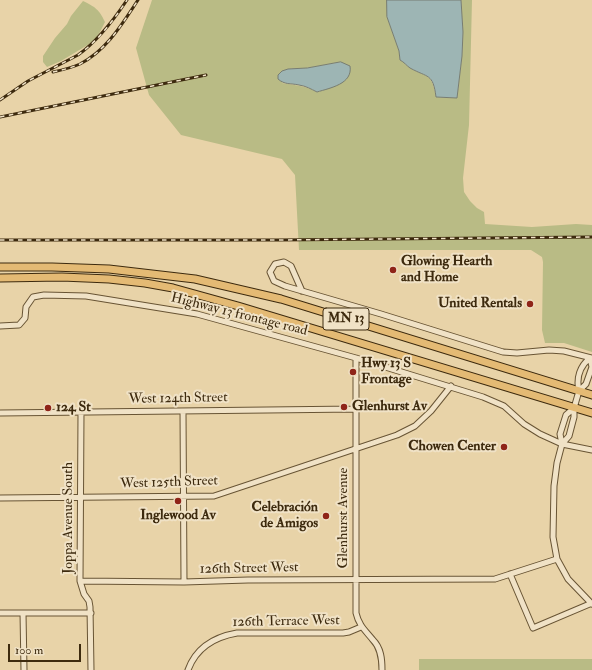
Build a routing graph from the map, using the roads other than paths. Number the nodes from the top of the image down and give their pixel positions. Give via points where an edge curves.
1 (0, 267) edge
2 (0, 278) edge
3 (302, 291) junction
4 (0, 326) edge
5 (356, 358) junction
6 (591, 358) edge
7 (452, 386) junction
8 (579, 391) junction
9 (592, 395) edge
10 (574, 408) junction
11 (356, 409) junction
12 (183, 411) junction
13 (0, 413) edge
14 (81, 413) junction
15 (592, 413) edge
16 (562, 444) junction
17 (356, 449) junction
18 (592, 450) edge
19 (184, 496) junction
20 (0, 498) edge
21 (80, 498) junction
22 (557, 559) junction
23 (510, 574) junction
24 (80, 580) junction
25 (355, 580) junction
26 (184, 582) junction
27 (592, 604) edge
28 (0, 613) edge
29 (23, 613) junction
30 (91, 613) junction
31 (361, 627) junction
32 (24, 670) edge
33 (91, 670) edge
34 (188, 670) edge
35 (382, 670) edge

1 - 8 highway, MN 13 via 109,269 195,279 281,299
2 - 10 highway, MN 13 via 108,279 173,288
3 - 3 street via 292,266 284,262 275,264 270,272 274,282
3 - 6 street via 503,352 564,351
4 - 5 street, Highway 13 frontage road via 19,325 25,318 26,307 33,297 86,296 197,314
5 - 7 street
5 - 11 street, Glenhurst Avenue
6 - 8 street via 592,366 586,384
6 - 8 street via 583,364 577,382
7 - 16 street via 504,406 524,424
7 - 17 street, West 125th Street via 432,411 415,426
8 - 9 highway, MN 13
8 - 10 street
10 - 15 highway, MN 13
10 - 16 street via 569,436
10 - 16 street via 566,415 560,434
11 - 12 street, West 124th Street
11 - 17 street, Glenhurst Avenue
12 - 14 street, West 124th Street
12 - 19 street
13 - 14 street, West 124th Street
14 - 21 street, Joppa Avenue South
16 - 18 street
16 - 22 street via 554,486 554,537
17 - 19 street, West 125th Street via 214,496
17 - 25 street, Glenhurst Avenue
19 - 21 street, West 125th Street
19 - 26 street
20 - 21 street, West 125th Street
21 - 24 street, Joppa Avenue South
22 - 23 street, 126th Street West
22 - 27 street via 568,578
23 - 25 street, 126th Street West via 495,579
23 - 27 street via 533,628
24 - 26 street, 126th Street West
24 - 30 street, Joppa Avenue South
25 - 26 street, 126th Street West
25 - 31 street, Glenhurst Avenue via 356,613
28 - 29 street
29 - 30 street
29 - 32 street
30 - 33 street, Joppa Avenue South
31 - 34 street, 126th Terrace West via 344,633 228,635 212,640 200,650 194,656
31 - 35 street, Glenhurst Avenue via 380,650

